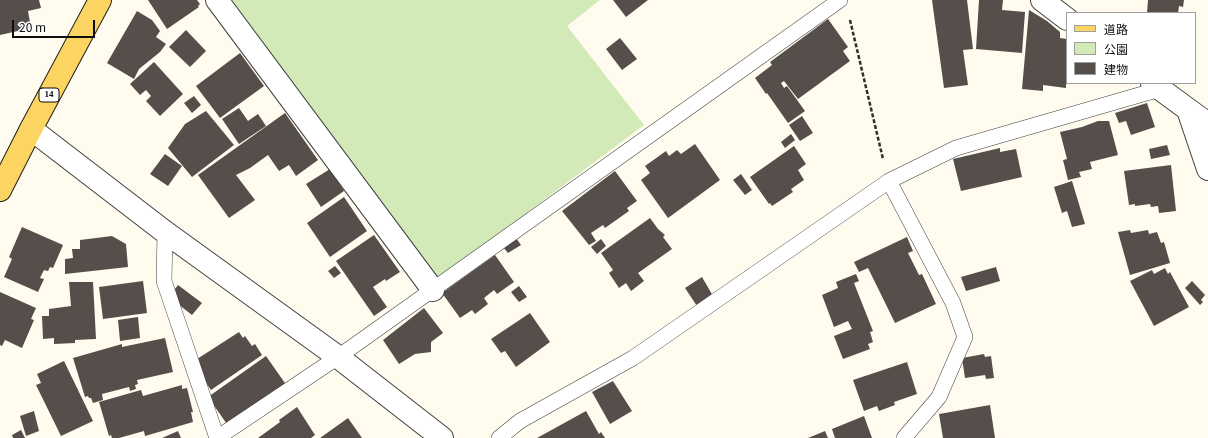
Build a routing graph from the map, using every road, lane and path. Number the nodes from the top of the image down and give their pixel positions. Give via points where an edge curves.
1 (100, 0) edge
2 (217, 0) edge
3 (840, 0) edge
4 (1042, 0) edge
5 (849, 15) dead end
6 (1066, 18) edge
7 (1156, 86) edge
8 (1188, 110) junction
9 (1208, 124) edge
10 (31, 129) junction
11 (1208, 169) edge
12 (889, 181) junction
13 (0, 190) edge
14 (165, 232) junction
15 (433, 290) junction
16 (338, 357) junction
17 (217, 438) edge
18 (442, 438) edge
19 (499, 438) edge
20 (904, 438) edge

1 - 10 main road, 14
2 - 15 street
3 - 15 lane
4 - 6 street
5 - 12 path
7 - 8 street
7 - 12 lane via 956,148
8 - 9 street
8 - 11 street
10 - 13 main road, 14
10 - 14 street
12 - 19 lane via 633,358 520,420
12 - 20 lane via 953,303 965,337 939,397
14 - 16 street
14 - 17 lane via 164,281
15 - 16 lane
16 - 17 lane
16 - 18 street

